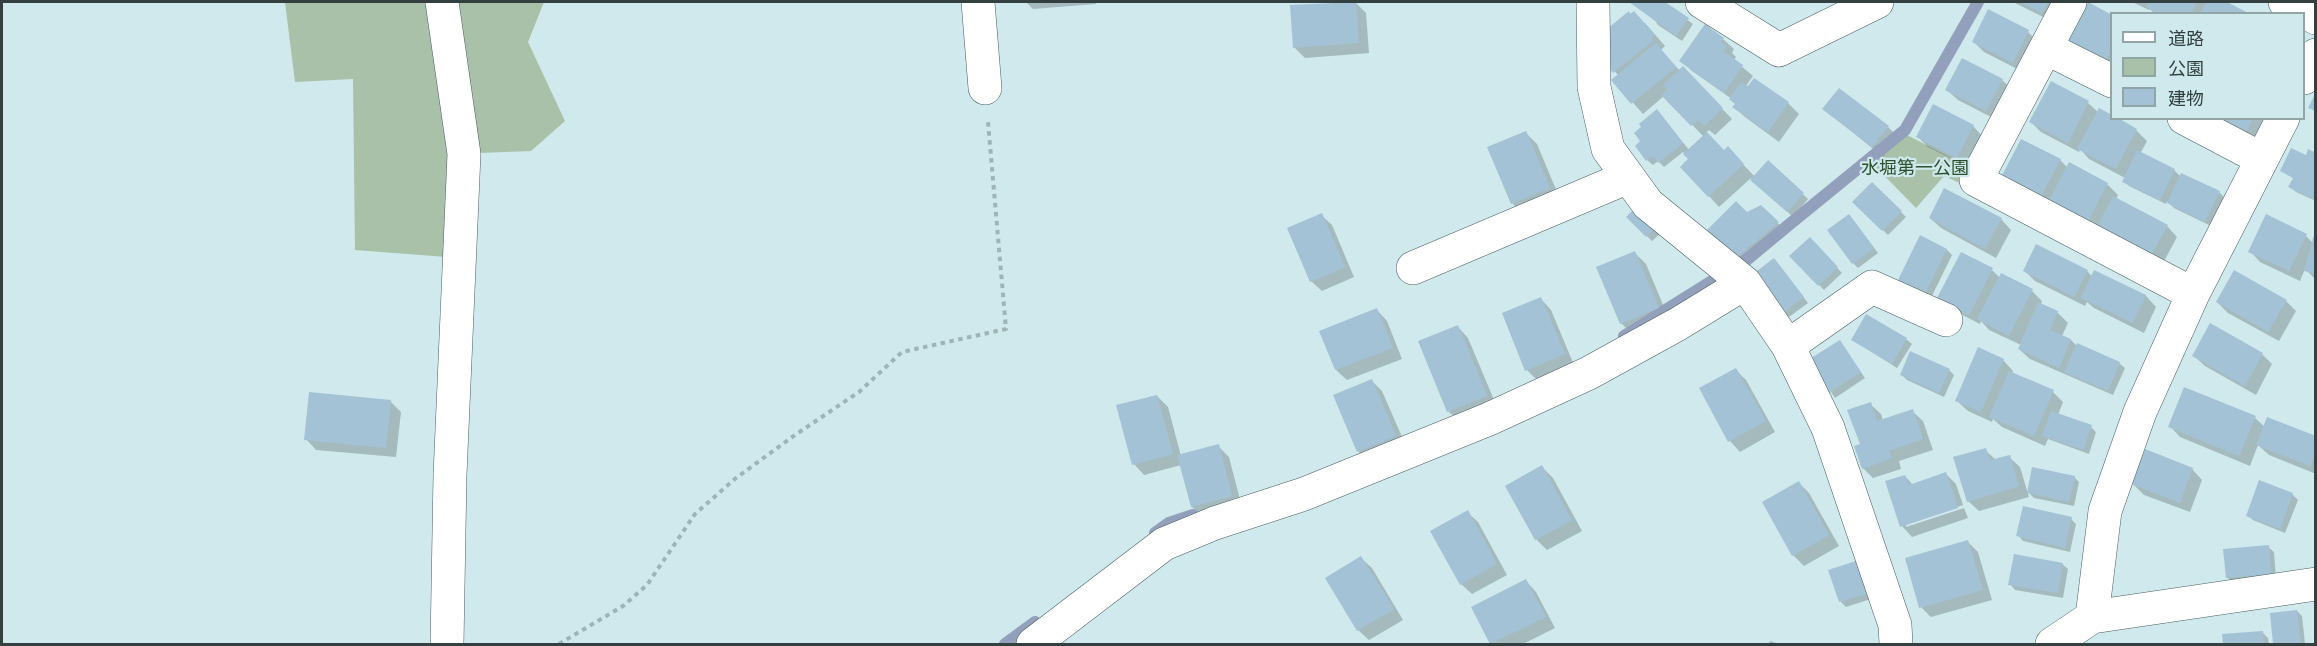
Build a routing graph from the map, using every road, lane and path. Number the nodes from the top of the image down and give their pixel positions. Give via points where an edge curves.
1 (442, 2) edge
2 (978, 2) edge
3 (1593, 2) edge
4 (1702, 2) edge
5 (1877, 2) edge
6 (2070, 2) edge
7 (2285, 2) edge
8 (2304, 12) edge
9 (2046, 48) junction
10 (2316, 55) edge
11 (2305, 76) edge
12 (2110, 80) edge
13 (985, 88) joint
14 (2188, 120) edge
15 (2282, 120) edge
16 (2262, 159) junction
17 (1628, 177) junction
18 (1413, 268) dead end
19 (1745, 283) junction
20 (2193, 294) junction
21 (1946, 320) dead end
22 (1788, 346) junction
23 (2316, 584) edge
24 (2092, 617) junction
25 (447, 645) edge
26 (559, 645) edge
27 (1033, 645) edge
28 (1896, 645) edge
29 (2052, 645) edge

1 - 25 street via 464,154
2 - 13 street
3 - 17 street via 1594,87 1608,149
4 - 5 street via 1779,50
6 - 9 street
7 - 8 street
9 - 12 street
9 - 20 street via 1976,180
10 - 11 street
13 - 26 path via 1006,329 902,352 859,392 736,478 695,514 647,585 623,606
14 - 16 street
15 - 16 street
16 - 20 street
17 - 18 street
17 - 19 street via 1648,204
19 - 22 street
19 - 27 street via 1589,372 1489,419 1304,494 1164,544
20 - 24 street via 2139,412 2105,511
21 - 22 street via 1872,287
22 - 28 street via 1828,428 1895,624
23 - 24 street
24 - 29 street

